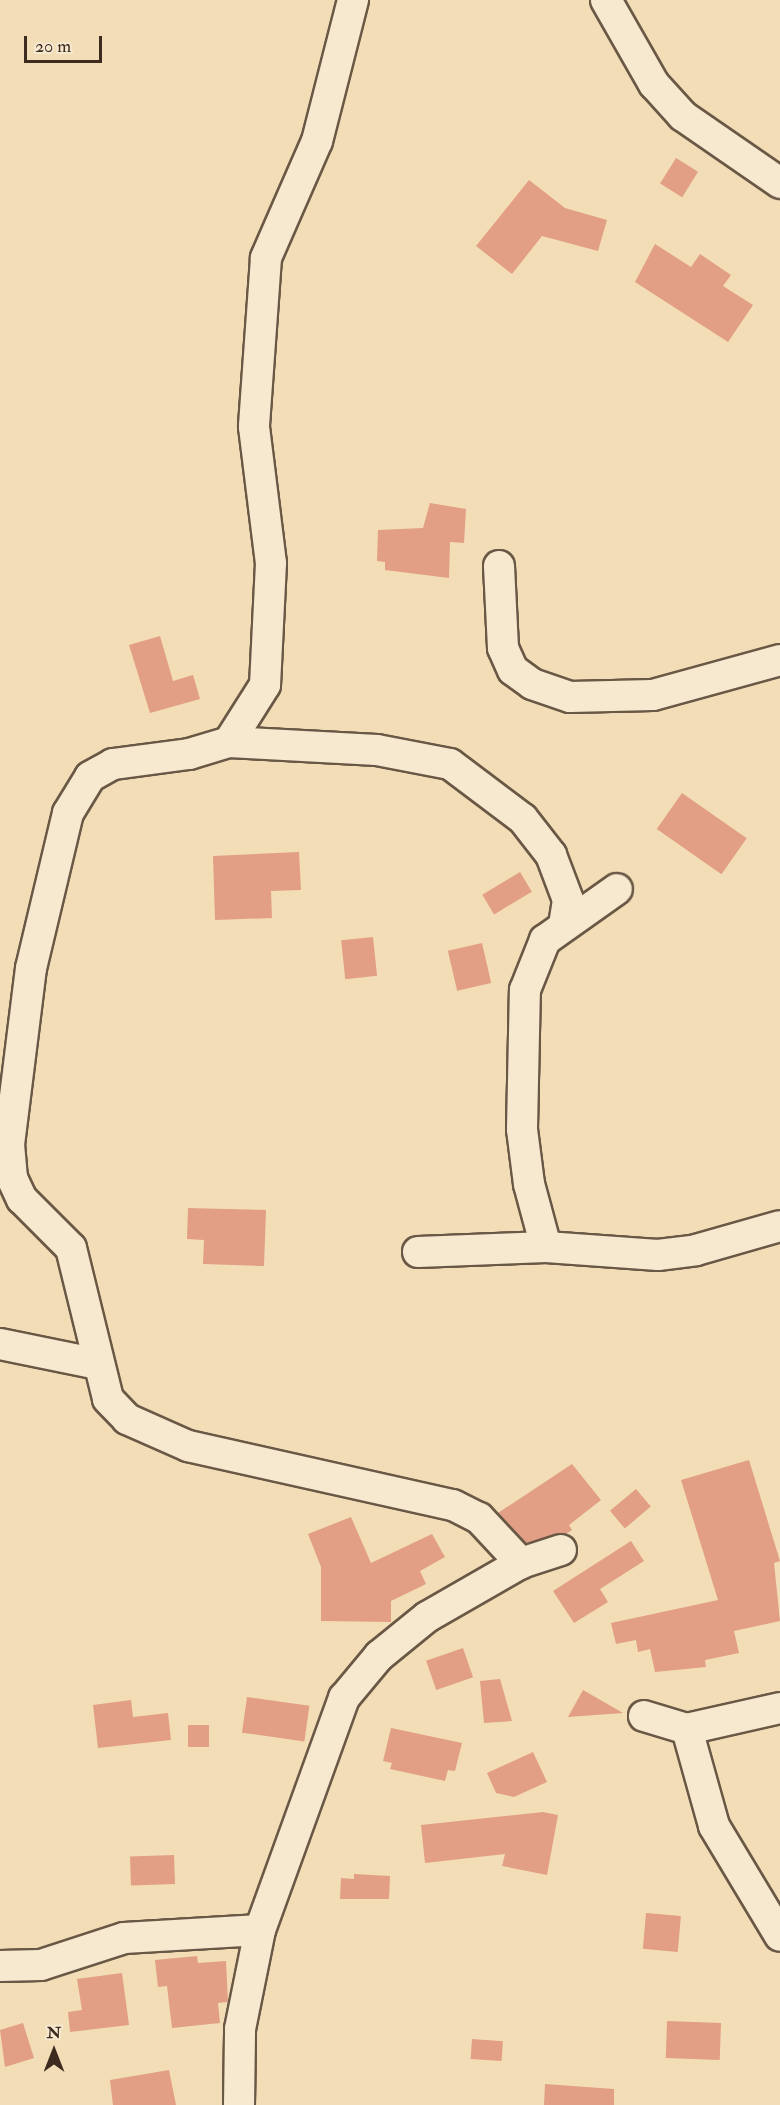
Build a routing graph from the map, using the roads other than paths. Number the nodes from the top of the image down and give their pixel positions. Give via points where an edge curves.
1 (352, 0) edge
2 (606, 0) edge
3 (780, 183) edge
4 (499, 566) dead end
5 (780, 660) edge
6 (229, 742) junction
7 (617, 889) dead end
8 (564, 925) junction
9 (780, 1226) edge
10 (546, 1247) junction
11 (418, 1252) dead end
12 (0, 1344) edge
13 (98, 1364) junction
14 (561, 1550) dead end
15 (521, 1563) junction
16 (780, 1708) edge
17 (644, 1716) dead end
18 (687, 1729) junction
19 (260, 1930) junction
20 (780, 1936) edge
21 (0, 1966) edge
22 (239, 2105) edge

1 - 6 street via 317,141 266,258 254,427 268,517 273,612 265,685
2 - 3 street via 654,84 683,116
4 - 5 street via 503,648 513,670 532,684 570,697 653,695
6 - 8 street via 377,750 450,764 523,819 551,855 568,900
6 - 13 street via 189,754 113,764 90,777 68,813 31,968 9,1144 12,1178 22,1200 71,1248
7 - 8 street
8 - 10 street via 545,940 525,990 522,1129 529,1184
9 - 10 street via 696,1250 658,1254
10 - 11 street
12 - 13 street
13 - 15 street via 108,1399 127,1419 158,1435 453,1505 479,1518
14 - 15 street
15 - 19 street via 427,1617 379,1656 344,1698
16 - 18 street
17 - 18 street
18 - 20 street via 714,1827
19 - 21 street via 124,1938 41,1965
19 - 22 street via 240,2029

